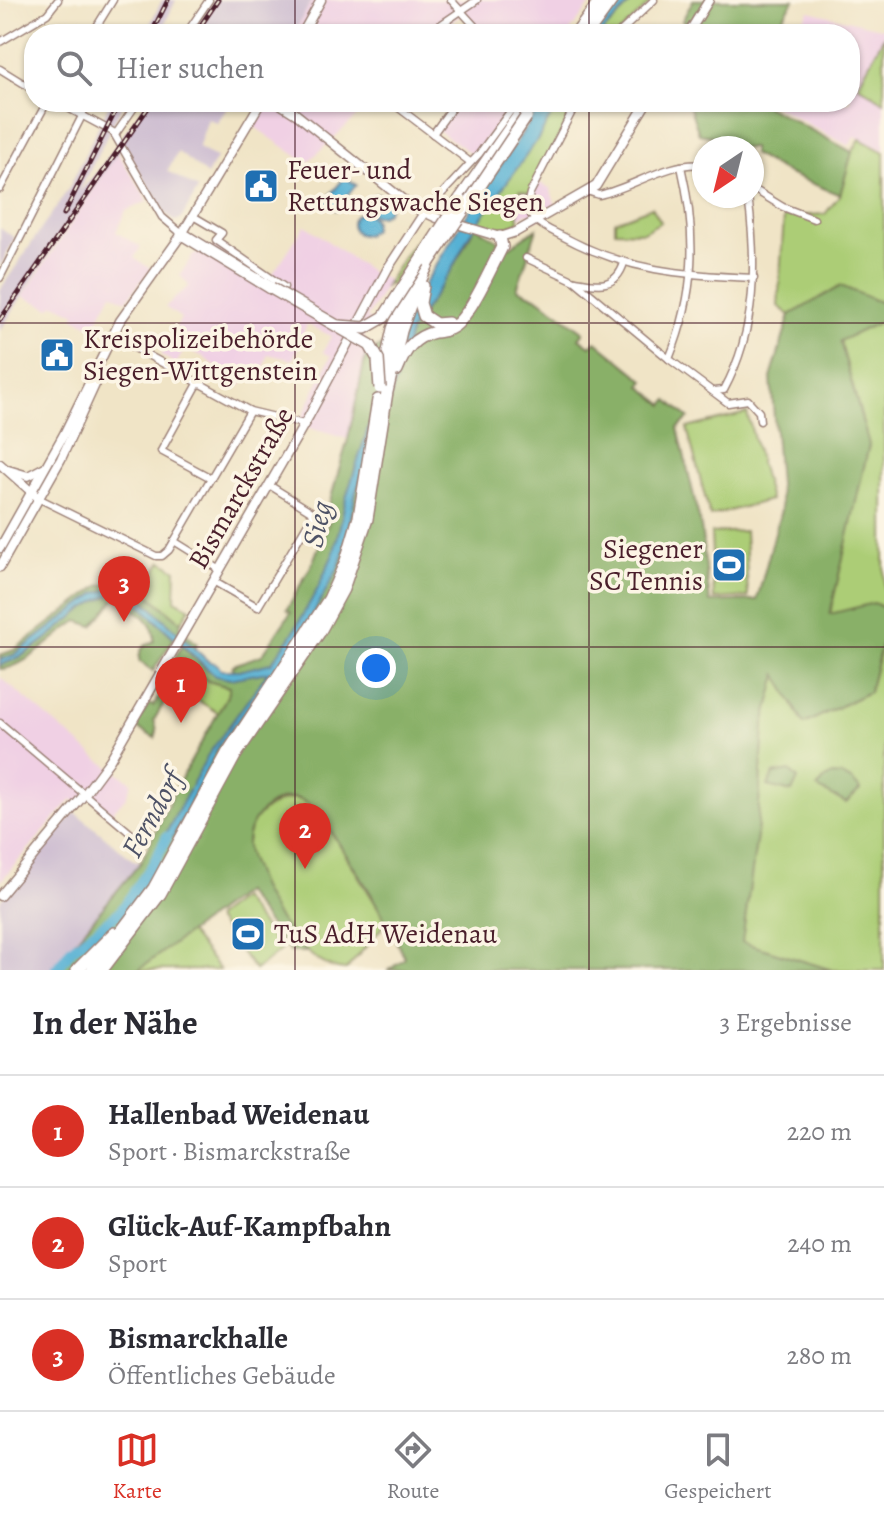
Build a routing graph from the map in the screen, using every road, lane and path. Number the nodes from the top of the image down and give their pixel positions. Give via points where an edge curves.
1 (58, 0) edge
2 (113, 0) edge
3 (209, 0) edge
4 (321, 0) edge
5 (451, 0) edge
6 (477, 0) edge
7 (601, 0) edge
8 (612, 0) edge
9 (654, 0) edge
10 (709, 0) edge
11 (461, 12) junction
12 (30, 24) edge
13 (98, 24) edge
14 (193, 24) edge
15 (308, 24) edge
16 (442, 24) edge
17 (472, 24) edge
18 (583, 24) edge
19 (594, 24) edge
20 (629, 24) edge
21 (694, 24) edge
22 (24, 28) edge
23 (0, 42) edge
24 (0, 69) edge
25 (24, 84) edge
26 (42, 112) edge
27 (79, 112) edge
28 (131, 112) edge
29 (255, 112) edge
30 (294, 112) edge
31 (404, 112) edge
32 (449, 112) edge
33 (509, 112) edge
34 (521, 112) edge
35 (530, 112) edge
36 (572, 112) edge
37 (641, 112) edge
38 (83, 114) junction
39 (433, 134) junction
40 (115, 135) junction
41 (470, 162) junction
42 (681, 166) junction
43 (692, 166) edge
44 (0, 189) edge
45 (590, 192) junction
46 (764, 195) edge
47 (749, 208) edge
48 (424, 213) junction
49 (193, 216) junction
50 (814, 219) dead end
51 (534, 221) junction
52 (182, 234) junction
53 (500, 237) junction
54 (526, 258) dead end
55 (624, 263) junction
56 (424, 264) junction
57 (692, 275) junction
58 (0, 278) edge
59 (754, 278) junction
60 (575, 281) junction
61 (339, 326) junction
62 (435, 329) junction
63 (113, 336) junction
64 (352, 336) junction
65 (669, 359) junction
66 (199, 382) junction
67 (384, 390) junction
68 (714, 391) junction
69 (250, 411) junction
70 (760, 421) dead end
71 (304, 424) junction
72 (68, 436) junction
73 (47, 465) junction
74 (2, 466) edge
75 (211, 478) junction
76 (269, 485) junction
77 (32, 493) junction
78 (40, 499) junction
79 (174, 541) junction
80 (0, 548) edge
81 (0, 567) edge
82 (219, 569) junction
83 (213, 581) junction
84 (0, 723) edge
85 (84, 795) junction
86 (148, 827) dead end
87 (0, 896) edge
88 (138, 911) junction
89 (77, 970) edge
90 (92, 970) edge
91 (102, 970) edge

1 - 12 street
2 - 13 street
3 - 14 street
4 - 15 street
5 - 11 street
6 - 11 street
7 - 18 highway
8 - 19 highway
9 - 20 street
10 - 21 street
11 - 16 street
11 - 17 street
22 - 23 street
24 - 25 street
26 - 44 street
27 - 38 street
28 - 40 street
29 - 49 street
30 - 48 street
31 - 39 street
32 - 39 street
33 - 41 street, Bismarckstraße
34 - 56 highway, bridge via 460,199
35 - 56 highway, bridge
36 - 51 street via 530,193 528,209
37 - 45 street
38 - 40 street
38 - 58 street
39 - 41 street
40 - 52 street via 162,217
41 - 48 street, Bismarckstraße
42 - 43 street
42 - 45 street via 608,194
42 - 57 street
45 - 51 street
46 - 50 street
47 - 59 street
48 - 53 street
48 - 64 street, Bismarckstraße
49 - 52 street
49 - 64 street via 222,233 216,240 225,248 284,287 277,297
51 - 53 street
51 - 55 street
52 - 61 highway, bridge
52 - 63 street
53 - 62 highway via 502,247 461,320 449,329
54 - 60 street
55 - 57 street
55 - 60 street via 613,282
56 - 61 highway, bridge via 380,321 365,328
56 - 62 highway via 420,308
56 - 67 highway, bridge via 393,329
57 - 59 street
57 - 65 street via 684,320
59 - 68 street via 734,370 724,390
60 - 65 street
61 - 67 highway, bridge via 373,349
62 - 67 highway via 410,344
63 - 66 street
63 - 72 street
64 - 71 street, Bismarckstraße
65 - 68 street
66 - 69 street
66 - 75 street via 161,451
67 - 88 highway via 359,517 336,586 228,752
67 - 91 highway via 367,519 336,603 235,756 160,894
68 - 70 street via 728,403 748,400
69 - 71 street
69 - 75 street
71 - 76 street, Bismarckstraße
72 - 73 street
72 - 78 street
73 - 74 street via 28,476
73 - 77 street
74 - 77 street
75 - 79 street
76 - 82 street, Bismarckstraße
76 - 83 street via 314,513 258,607
77 - 78 street
77 - 80 street
78 - 79 street via 156,556
78 - 81 street
79 - 82 street
82 - 83 street, Bismarckstraße
83 - 85 street, Bismarckstraße via 110,760
84 - 85 street
85 - 86 street via 135,837
85 - 87 street, Bismarckstraße
88 - 89 highway
88 - 90 highway

